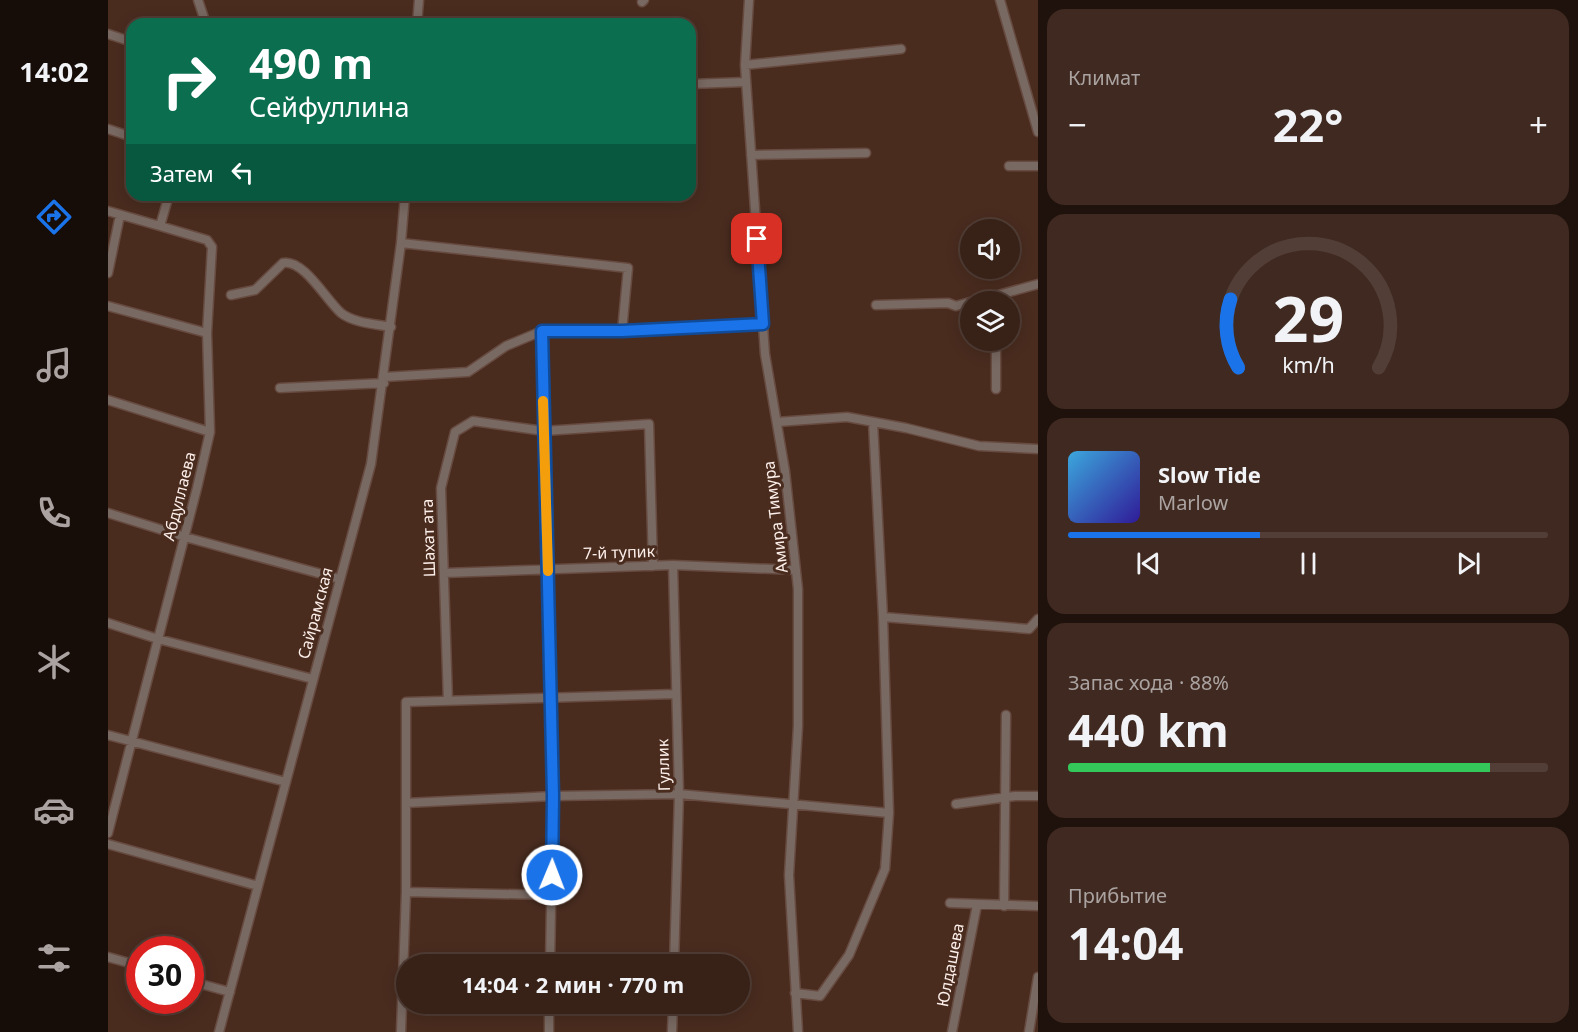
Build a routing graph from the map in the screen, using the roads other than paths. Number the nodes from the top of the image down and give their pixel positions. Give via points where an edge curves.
1 (198, 0) edge
2 (419, 0) edge
3 (749, 0) edge
4 (1000, 0) edge
5 (204, 18) edge
6 (418, 18) edge
7 (108, 34) edge
8 (126, 40) edge
9 (901, 49) dead end
10 (745, 65) junction
11 (746, 82) junction
12 (696, 84) edge
13 (108, 129) edge
14 (1038, 132) edge
15 (126, 135) edge
16 (866, 153) dead end
17 (751, 155) junction
18 (1009, 166) dead end
19 (1038, 166) edge
20 (167, 201) edge
21 (404, 201) edge
22 (108, 211) edge
23 (120, 215) junction
24 (160, 226) junction
25 (401, 243) junction
26 (108, 273) edge
27 (1038, 284) edge
28 (1017, 291) edge
29 (231, 295) dead end
30 (876, 305) dead end
31 (960, 305) edge
32 (108, 306) edge
33 (763, 324) junction
34 (390, 327) junction
35 (542, 331) junction
36 (622, 331) junction
37 (207, 333) junction
38 (996, 351) edge
39 (384, 380) junction
40 (280, 388) dead end
41 (996, 389) dead end
42 (108, 400) edge
43 (777, 422) junction
44 (873, 422) junction
45 (544, 431) junction
46 (210, 432) junction
47 (1038, 449) edge
48 (108, 513) edge
49 (184, 537) junction
50 (673, 565) junction
51 (653, 566) junction
52 (548, 570) junction
53 (796, 570) junction
54 (444, 573) junction
55 (340, 579) junction
56 (883, 617) junction
57 (1038, 619) edge
58 (108, 624) edge
59 (158, 639) junction
60 (313, 679) junction
61 (675, 694) junction
62 (551, 698) junction
63 (448, 700) junction
64 (1006, 715) dead end
65 (108, 735) edge
66 (131, 742) junction
67 (286, 782) junction
68 (679, 794) junction
69 (553, 796) junction
70 (1038, 796) edge
71 (1005, 798) junction
72 (406, 803) junction
73 (793, 804) junction
74 (956, 804) dead end
75 (890, 813) junction
76 (108, 833) edge
77 (108, 844) edge
78 (258, 886) junction
79 (406, 892) junction
80 (551, 895) junction
81 (950, 903) dead end
82 (977, 905) junction
83 (1004, 906) junction
84 (1038, 906) edge
85 (405, 954) edge
86 (550, 954) edge
87 (674, 954) edge
88 (108, 957) edge
89 (126, 962) edge
90 (1038, 977) edge
91 (204, 985) edge
92 (230, 992) junction
93 (795, 993) junction
94 (403, 1014) edge
95 (549, 1014) edge
96 (673, 1014) edge
97 (219, 1032) edge
98 (401, 1032) edge
99 (549, 1032) edge
100 (672, 1032) edge
101 (798, 1032) edge
102 (952, 1032) edge
103 (1029, 1032) edge

1 - 5 street
2 - 6 street
3 - 10 street, Амира Тимура
4 - 14 street
7 - 8 street
9 - 10 street
10 - 11 street, Амира Тимура
11 - 12 street
11 - 17 street, Амира Тимура
13 - 15 street
16 - 17 street
17 - 33 street, Амира Тимура
18 - 19 street
20 - 24 street
21 - 25 street, Сайрамская
22 - 23 street, Абдуллаева
23 - 24 street, Абдуллаева
23 - 26 street
24 - 37 street, Абдуллаева via 207,240 212,247
25 - 34 street, Сайрамская
25 - 36 street via 628,268
27 - 28 street
29 - 34 street via 255,290 289,262 300,267 342,313
30 - 31 street
32 - 37 street
33 - 36 street
33 - 43 street, Амира Тимура
34 - 39 street, Сайрамская
35 - 36 street
35 - 39 street via 506,346 468,372
35 - 45 street
37 - 46 street, Абдуллаева
38 - 41 street
39 - 40 street
39 - 55 street, Сайрамская via 371,464
42 - 46 street
43 - 44 street via 847,417
43 - 53 street, Амира Тимура
44 - 47 street via 979,446
44 - 56 street
45 - 51 street via 649,424
45 - 52 street
45 - 54 street, Шахат ата via 473,422 455,432 441,488
46 - 49 street, Абдуллаева
48 - 49 street
49 - 55 street
49 - 59 street, Абдуллаева
50 - 51 street, 7-й тупик
50 - 53 street, 7-й тупик
50 - 61 street, Гуллик
51 - 52 street, 7-й тупик
52 - 54 street, 7-й тупик
52 - 62 street
53 - 73 street, Амира Тимура via 798,726
54 - 63 street, Шахат ата
55 - 60 street, Сайрамская
56 - 57 street via 1029,629
56 - 75 street
58 - 59 street
59 - 60 street
59 - 66 street, Абдуллаева
60 - 67 street, Сайрамская
61 - 62 street
61 - 68 street, Гуллик
62 - 63 street
62 - 69 street
63 - 72 street via 406,702
64 - 71 street
65 - 66 street
66 - 67 street
66 - 76 street, Абдуллаева
67 - 78 street, Сайрамская
68 - 69 street
68 - 73 street
68 - 87 street, Гуллик
69 - 72 street
69 - 80 street
70 - 71 street
71 - 74 street
71 - 83 street
72 - 79 street
73 - 75 street
73 - 93 street, Амира Тимура via 789,874
75 - 93 street via 885,869 849,956 820,996
77 - 78 street
78 - 92 street, Сайрамская
79 - 80 street
79 - 85 street
80 - 86 street
81 - 82 street, Юлдашева
82 - 83 street, Юлдашева
82 - 102 street, Юлдашева
83 - 84 street, Юлдашева
88 - 89 street
90 - 103 street
91 - 92 street
92 - 97 street, Сайрамская
93 - 101 street, Амира Тимура
94 - 98 street
95 - 99 street
96 - 100 street

